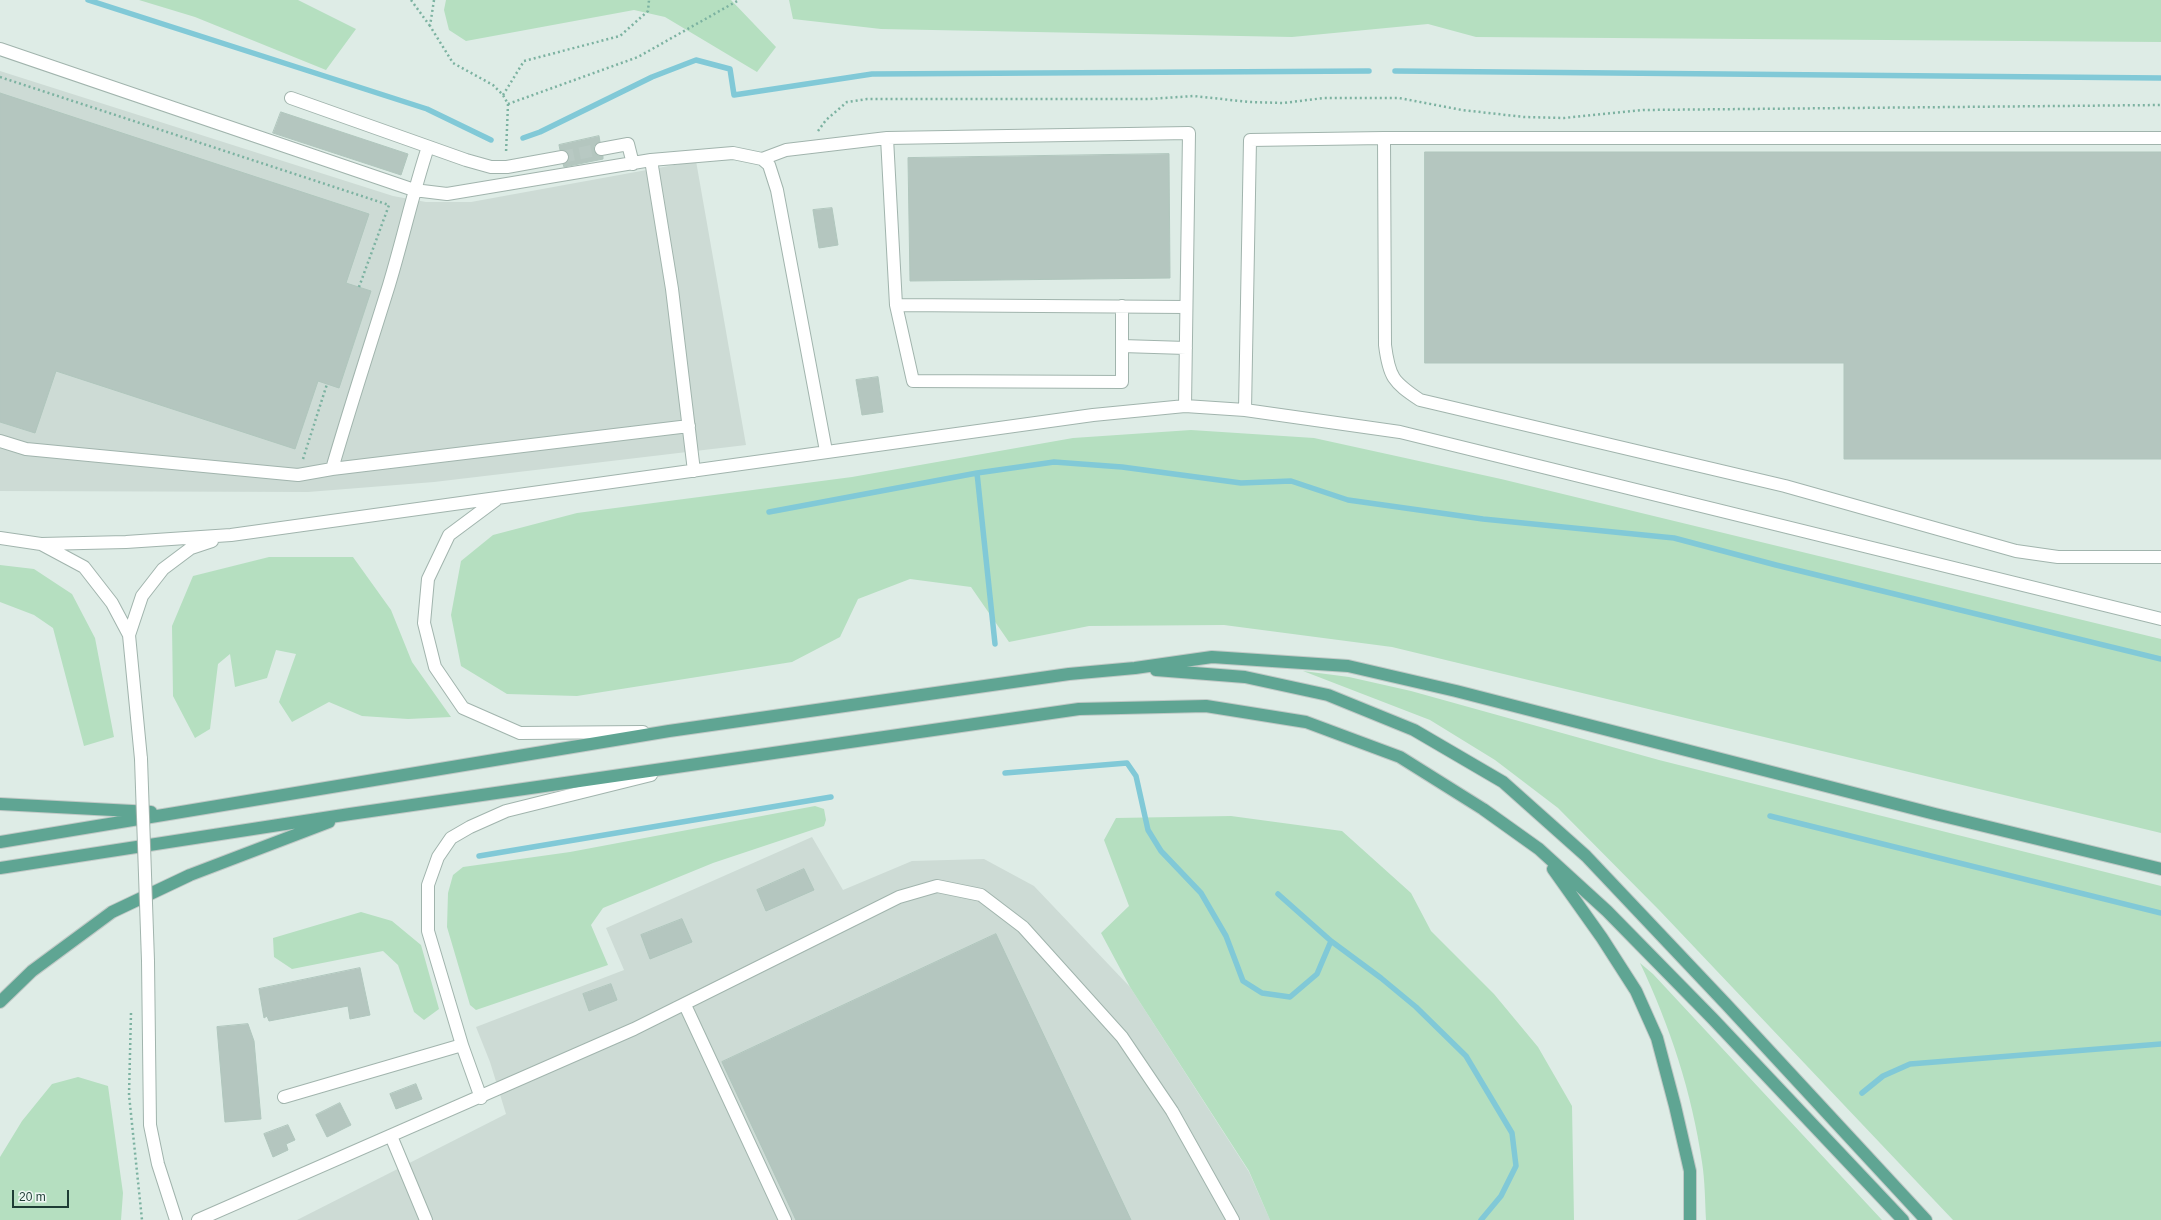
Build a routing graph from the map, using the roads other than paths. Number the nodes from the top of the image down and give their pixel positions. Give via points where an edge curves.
1 (0, 49) edge
2 (291, 98) dead end
3 (887, 138) junction
4 (1384, 138) junction
5 (2161, 138) edge
6 (428, 147) junction
7 (601, 149) tunnel mouth
8 (562, 157) tunnel mouth
9 (762, 159) junction
10 (651, 160) junction
11 (633, 164) junction
12 (414, 190) junction
13 (896, 305) junction
14 (1122, 306) junction
15 (1186, 307) junction
16 (1122, 346) junction
17 (1186, 348) junction
18 (1185, 406) junction
19 (1245, 410) junction
20 (689, 426) junction
21 (0, 441) edge
22 (826, 451) junction
23 (332, 468) junction
24 (694, 471) junction
25 (497, 499) junction
26 (231, 535) junction
27 (0, 538) edge
28 (41, 544) junction
29 (2161, 557) edge
30 (2161, 619) edge
31 (129, 635) junction
32 (1136, 668) junction
33 (668, 731) junction
34 (685, 767) junction
35 (0, 804) edge
36 (174, 813) junction
37 (350, 814) junction
38 (0, 842) edge
39 (1539, 849) junction
40 (0, 868) edge
41 (2161, 869) edge
42 (0, 1002) edge
43 (685, 1005) junction
44 (462, 1045) junction
45 (284, 1097) dead end
46 (481, 1098) junction
47 (391, 1136) junction
48 (176, 1220) edge
49 (198, 1220) edge
50 (426, 1220) edge
51 (785, 1220) edge
52 (1233, 1220) edge
53 (1690, 1220) edge
54 (1904, 1220) edge
55 (1926, 1220) edge

1 - 12 street
2 - 6 street
3 - 9 street via 786,150
3 - 13 street
3 - 15 street via 1189,133
4 - 5 street
4 - 19 street via 1250,140
4 - 29 street via 1386,361 1399,386 1420,400 1786,486 2016,551 2058,557
6 - 8 street via 491,168
6 - 12 street
7 - 11 street via 628,144
9 - 10 street via 733,152
9 - 22 street via 768,165 777,190
10 - 11 street
10 - 20 street via 672,288
11 - 12 street via 447,194
12 - 23 street via 389,284
13 - 14 street
13 - 16 street via 913,381 1122,382
14 - 15 street
14 - 16 street
15 - 17 street
16 - 17 street
17 - 18 street
18 - 19 street
18 - 22 street via 1092,415
19 - 30 street via 1400,432
20 - 23 street
20 - 24 street
21 - 23 street via 26,449 298,475
22 - 24 street
24 - 25 street
25 - 26 street
25 - 33 street via 448,535 428,579 424,623 435,667 464,708 520,733
26 - 28 street via 126,542
26 - 31 street via 191,548 163,569 142,596
27 - 28 street
28 - 31 street via 84,567 112,603
31 - 48 street, bridge via 141,759 148,961 150,1125 158,1164
32 - 33 main road via 1069,674
32 - 41 main road via 1212,657 1348,666
32 - 55 main road via 1245,678 1328,695 1414,730 1503,782 1586,856
33 - 36 main road
34 - 37 main road
34 - 39 main road via 1079,709 1206,706 1306,722 1400,757 1483,809
34 - 44 street via 506,811 451,838 438,857 428,885 426,908 428,931
35 - 36 main road
36 - 38 main road
37 - 40 main road
37 - 42 main road via 190,875 112,912 32,971
39 - 53 main road via 1607,944 1636,991 1657,1038 1690,1171
39 - 54 main road via 1607,911
43 - 46 street
43 - 51 street
43 - 52 street via 899,897 936,886 981,895 1022,927 1122,1037 1172,1111
44 - 45 street
44 - 46 street
46 - 47 street
47 - 49 street
47 - 50 street

